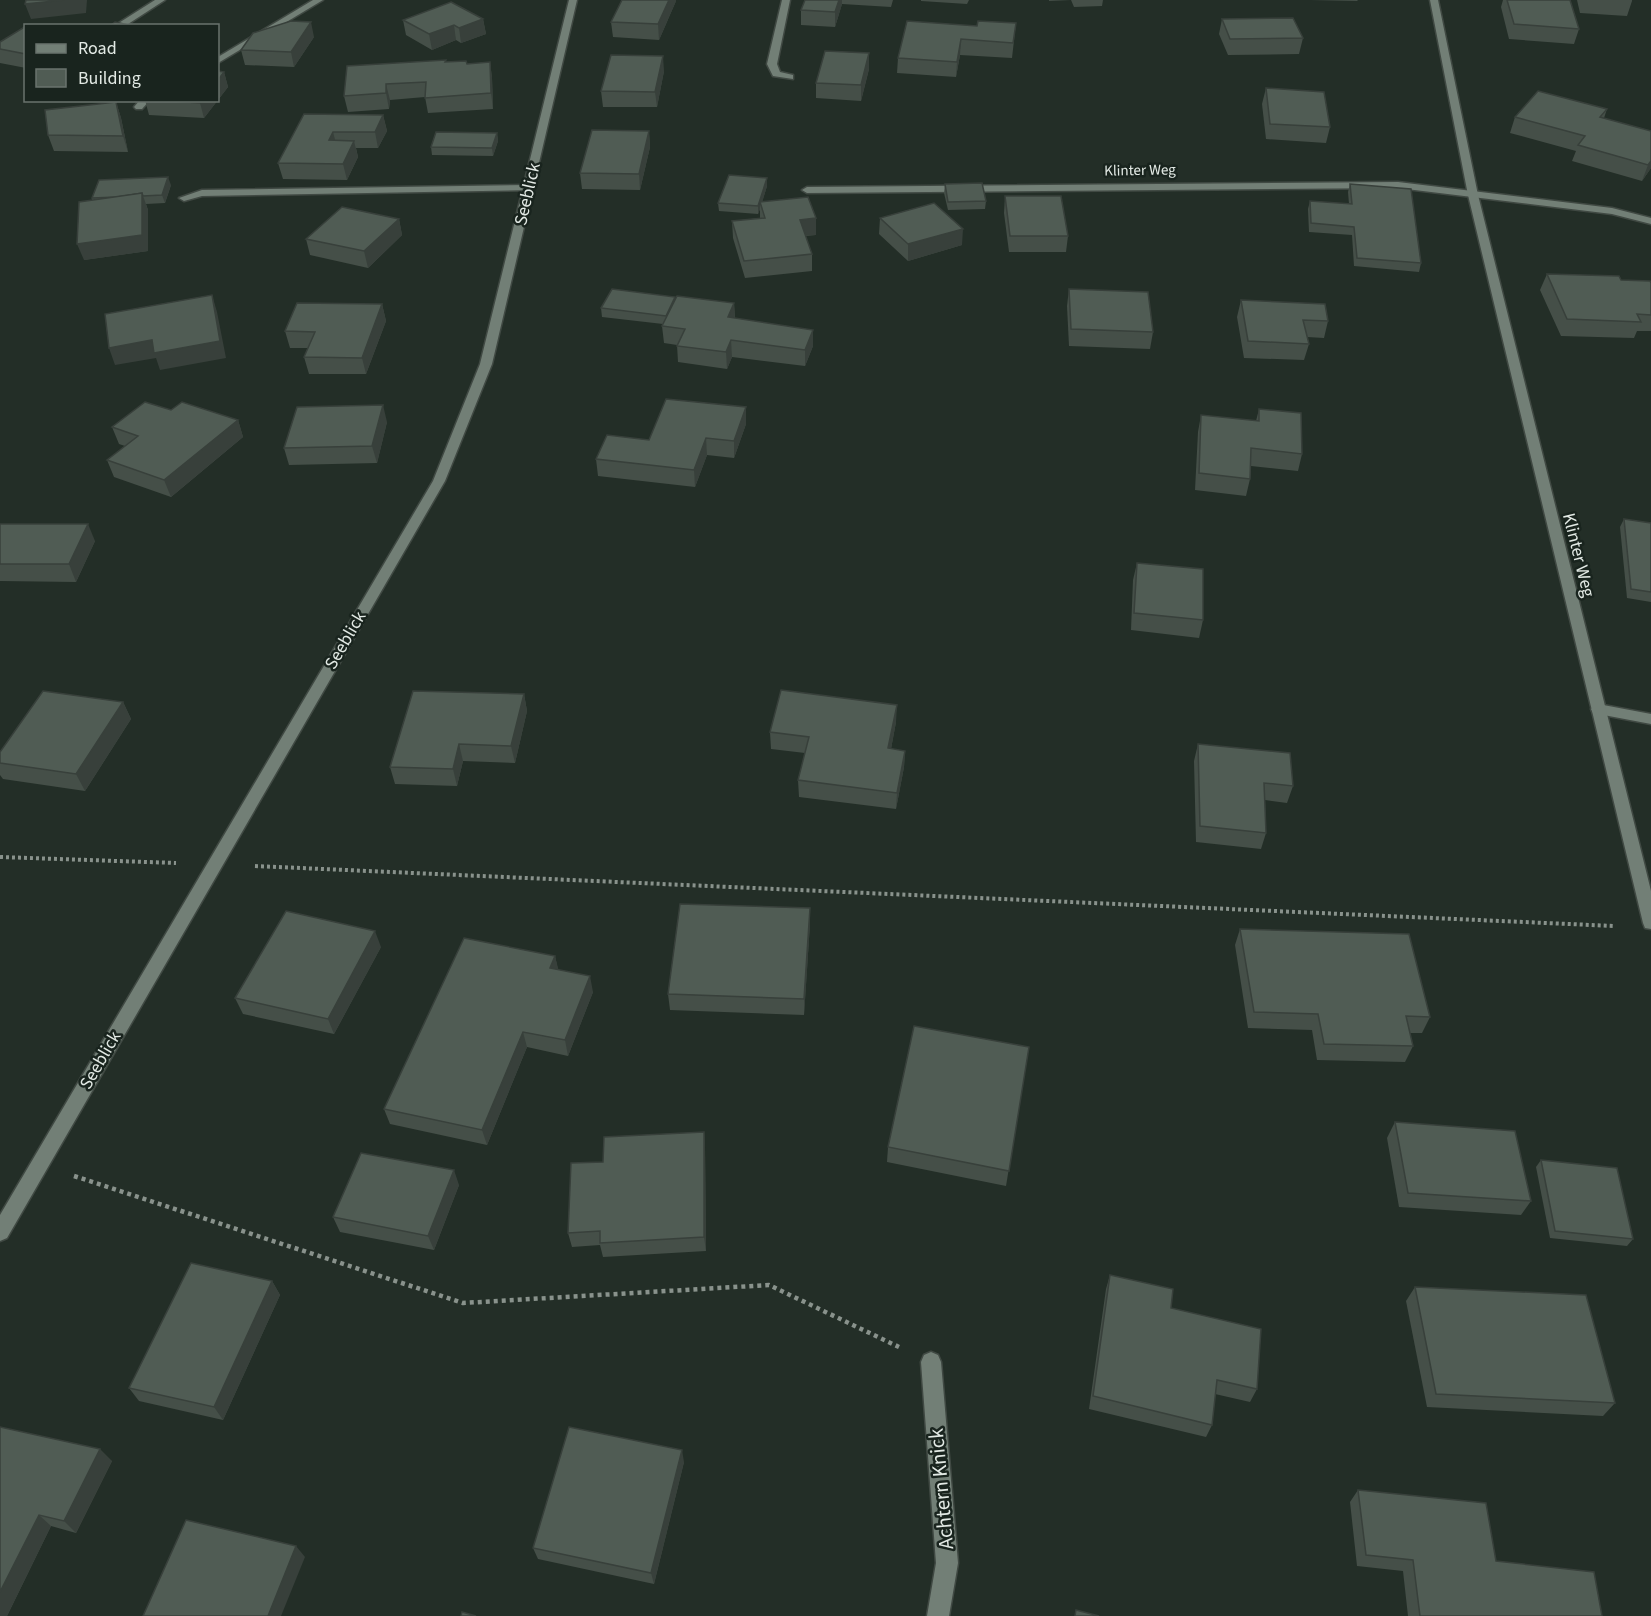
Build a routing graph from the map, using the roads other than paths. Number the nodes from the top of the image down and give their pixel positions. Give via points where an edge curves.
1 (161, 0) edge
2 (319, 0) edge
3 (573, 0) edge
4 (786, 0) edge
5 (1434, 0) edge
6 (121, 24) edge
7 (219, 59) edge
8 (790, 77) dead end
9 (528, 188) junction
10 (807, 190) dead end
11 (1473, 195) junction
12 (184, 198) dead end
13 (1651, 220) edge
14 (1598, 709) junction
15 (1651, 719) edge
16 (1651, 923) edge
17 (0, 1232) edge
18 (931, 1362) road end
19 (938, 1616) edge

1 - 6 street
2 - 7 street
3 - 9 street, Seeblick
4 - 8 street via 772,64 776,74
5 - 11 street, Klinter Weg
9 - 12 street via 202,193
9 - 17 street, Seeblick via 486,364 439,481
10 - 11 street, Klinter Weg via 1398,185
11 - 13 street via 1612,211
11 - 14 street, Klinter Weg
14 - 15 street
14 - 16 street, Klinter Weg
18 - 19 street, Achtern Knick via 947,1563

